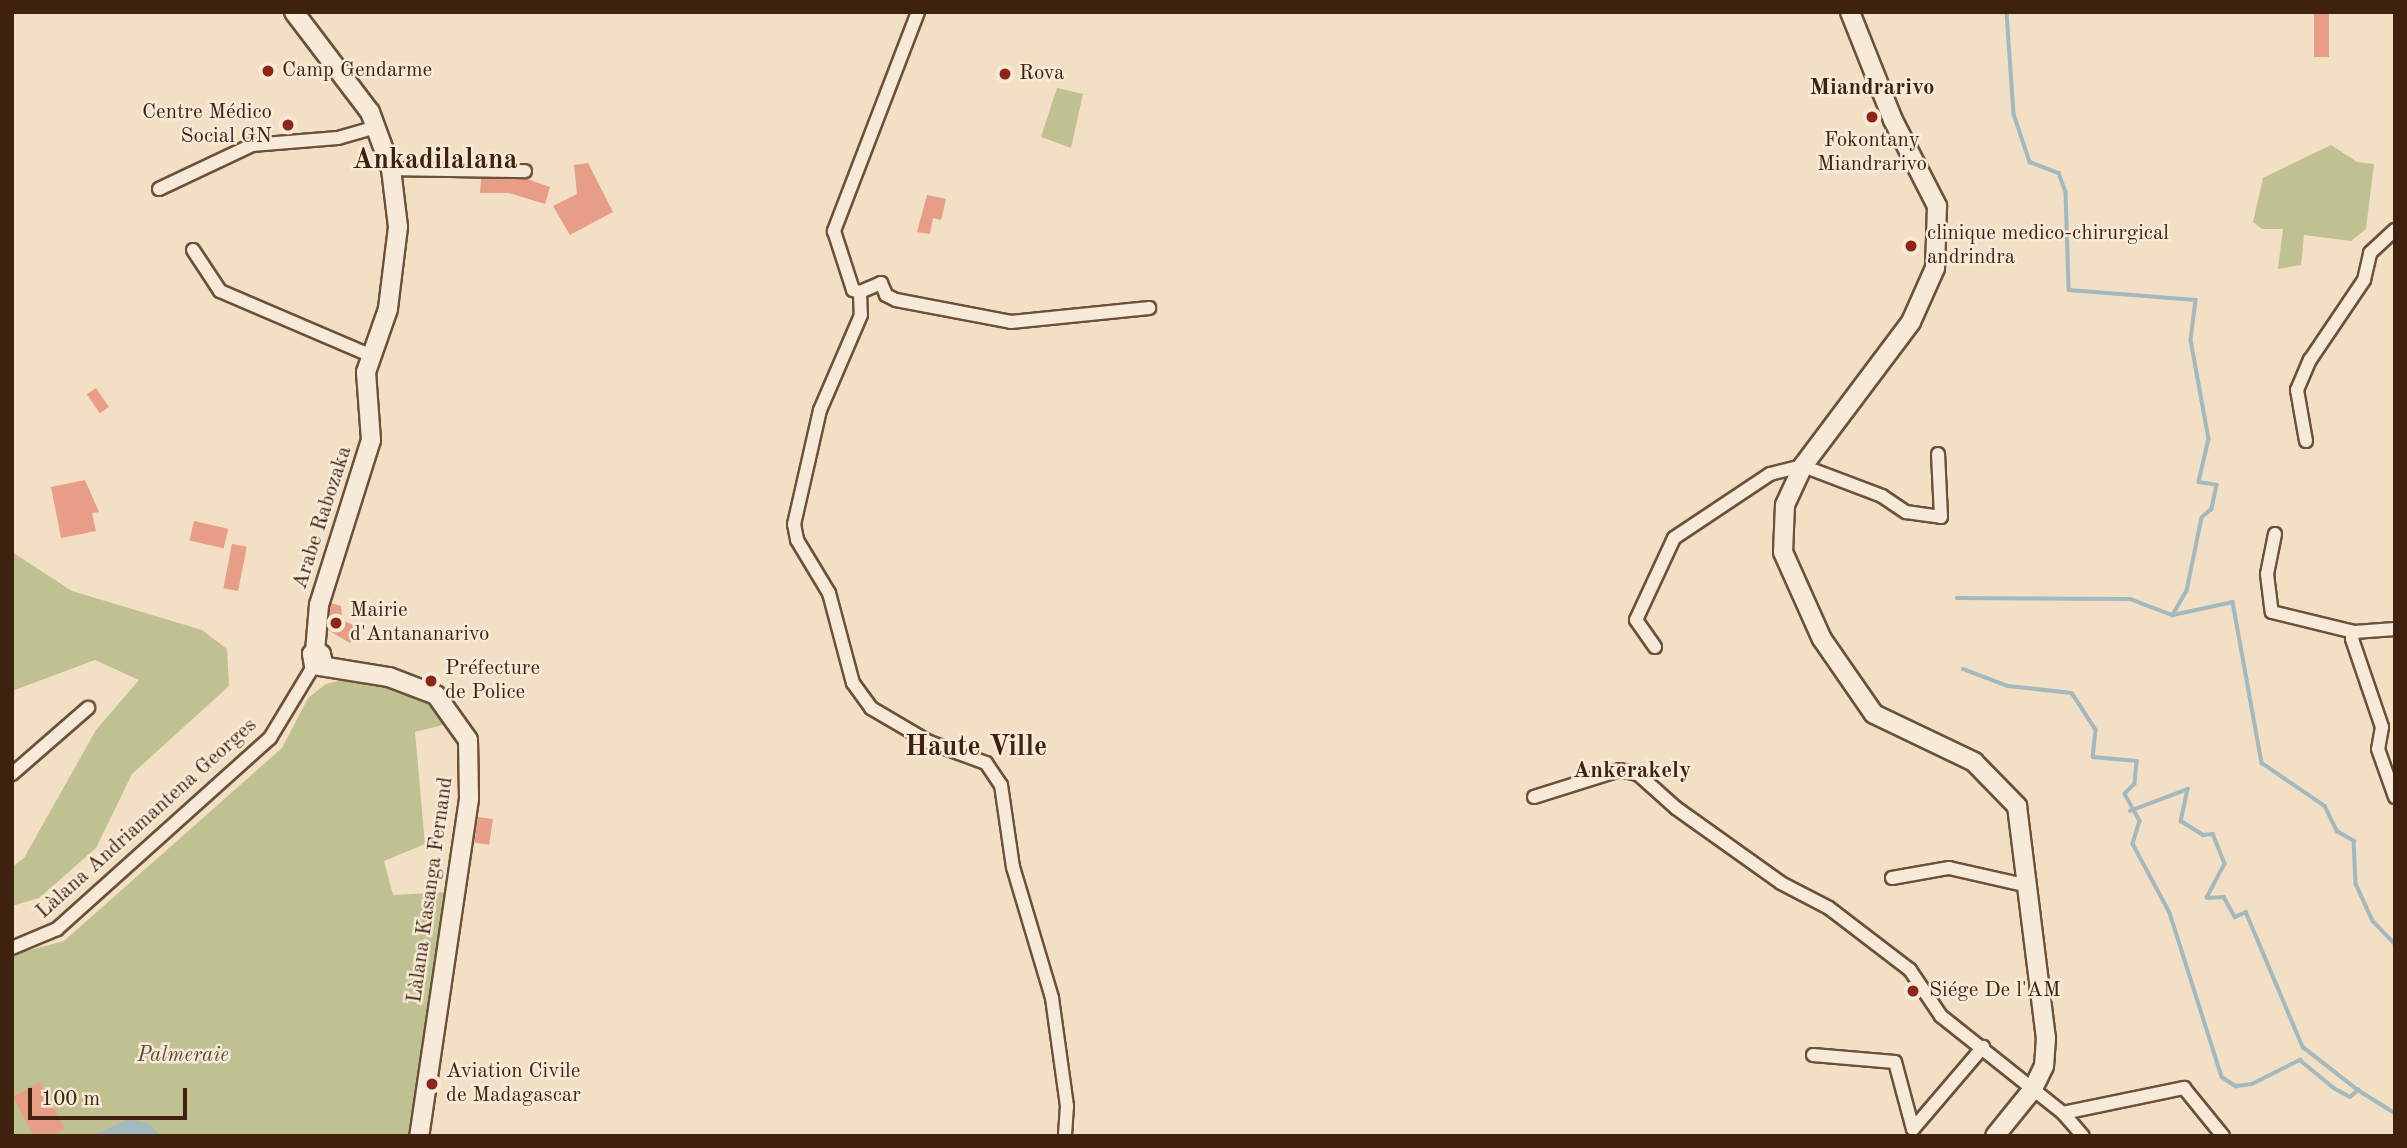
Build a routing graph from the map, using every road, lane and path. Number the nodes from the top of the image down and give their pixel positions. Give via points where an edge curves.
1 (294, 12) edge
2 (918, 12) edge
3 (1850, 12) edge
4 (376, 127) junction
5 (391, 169) junction
6 (525, 171) dead end
7 (159, 190) dead end
8 (2395, 230) edge
9 (193, 250) dead end
10 (860, 292) junction
11 (1149, 308) dead end
12 (369, 355) junction
13 (2306, 441) dead end
14 (1938, 454) dead end
15 (1804, 466) junction
16 (2275, 534) dead end
17 (2395, 629) edge
18 (2354, 632) junction
19 (1656, 647) dead end
20 (317, 660) junction
21 (88, 708) dead end
22 (12, 774) edge
23 (1534, 797) dead end
24 (2395, 797) edge
25 (1892, 878) dead end
26 (2028, 886) junction
27 (12, 948) edge
28 (1983, 1047) junction
29 (1813, 1055) dead end
30 (2033, 1089) junction
31 (2063, 1113) junction
32 (1914, 1132) edge
33 (419, 1136) edge
34 (1065, 1136) edge
35 (1995, 1136) edge
36 (2082, 1136) edge
37 (2223, 1136) edge

1 - 4 street, Arabe Rabozaka via 328,51
2 - 10 street via 834,231 853,290
3 - 15 street via 1893,120 1937,206 1935,268 1911,323
4 - 5 street, Arabe Rabozaka
4 - 7 street via 338,138 252,145
5 - 6 street
5 - 12 street, Arabe Rabozaka via 395,258 388,309
8 - 13 street via 2370,253 2364,280 2310,360 2297,390
9 - 12 street via 220,291
10 - 11 street via 881,283 886,295 896,300 1011,323
10 - 34 street via 856,332 820,410 794,524 797,540 829,593 842,655 871,708 916,736 986,763 1001,785 1013,867 1052,998 1066,1106
12 - 20 street, Arabe Rabozaka via 371,440 319,605
14 - 15 street via 1941,517 1906,512 1882,496
15 - 19 street via 1770,474 1674,538 1636,620
15 - 26 street via 1785,505 1783,552 1822,639 1874,714 1974,762 2009,793 2022,821
16 - 18 street via 2267,574 2272,612
17 - 18 street
18 - 24 street via 2354,652 2382,727 2378,749
20 - 27 street, Làlana Andriamantena Georges via 270,738 57,929
20 - 33 street, Làlana Kasanga Fernand via 408,682 436,695 468,740 470,799
21 - 22 street
23 - 28 street via 1620,770 1637,774 1781,883 1855,926 1910,970 1941,1016
25 - 26 street via 1949,868
26 - 30 street via 2046,1038 2044,1066
28 - 30 street
28 - 32 street
29 - 32 street via 1895,1062
30 - 31 street
30 - 35 street
31 - 36 street
31 - 37 street via 2184,1088

